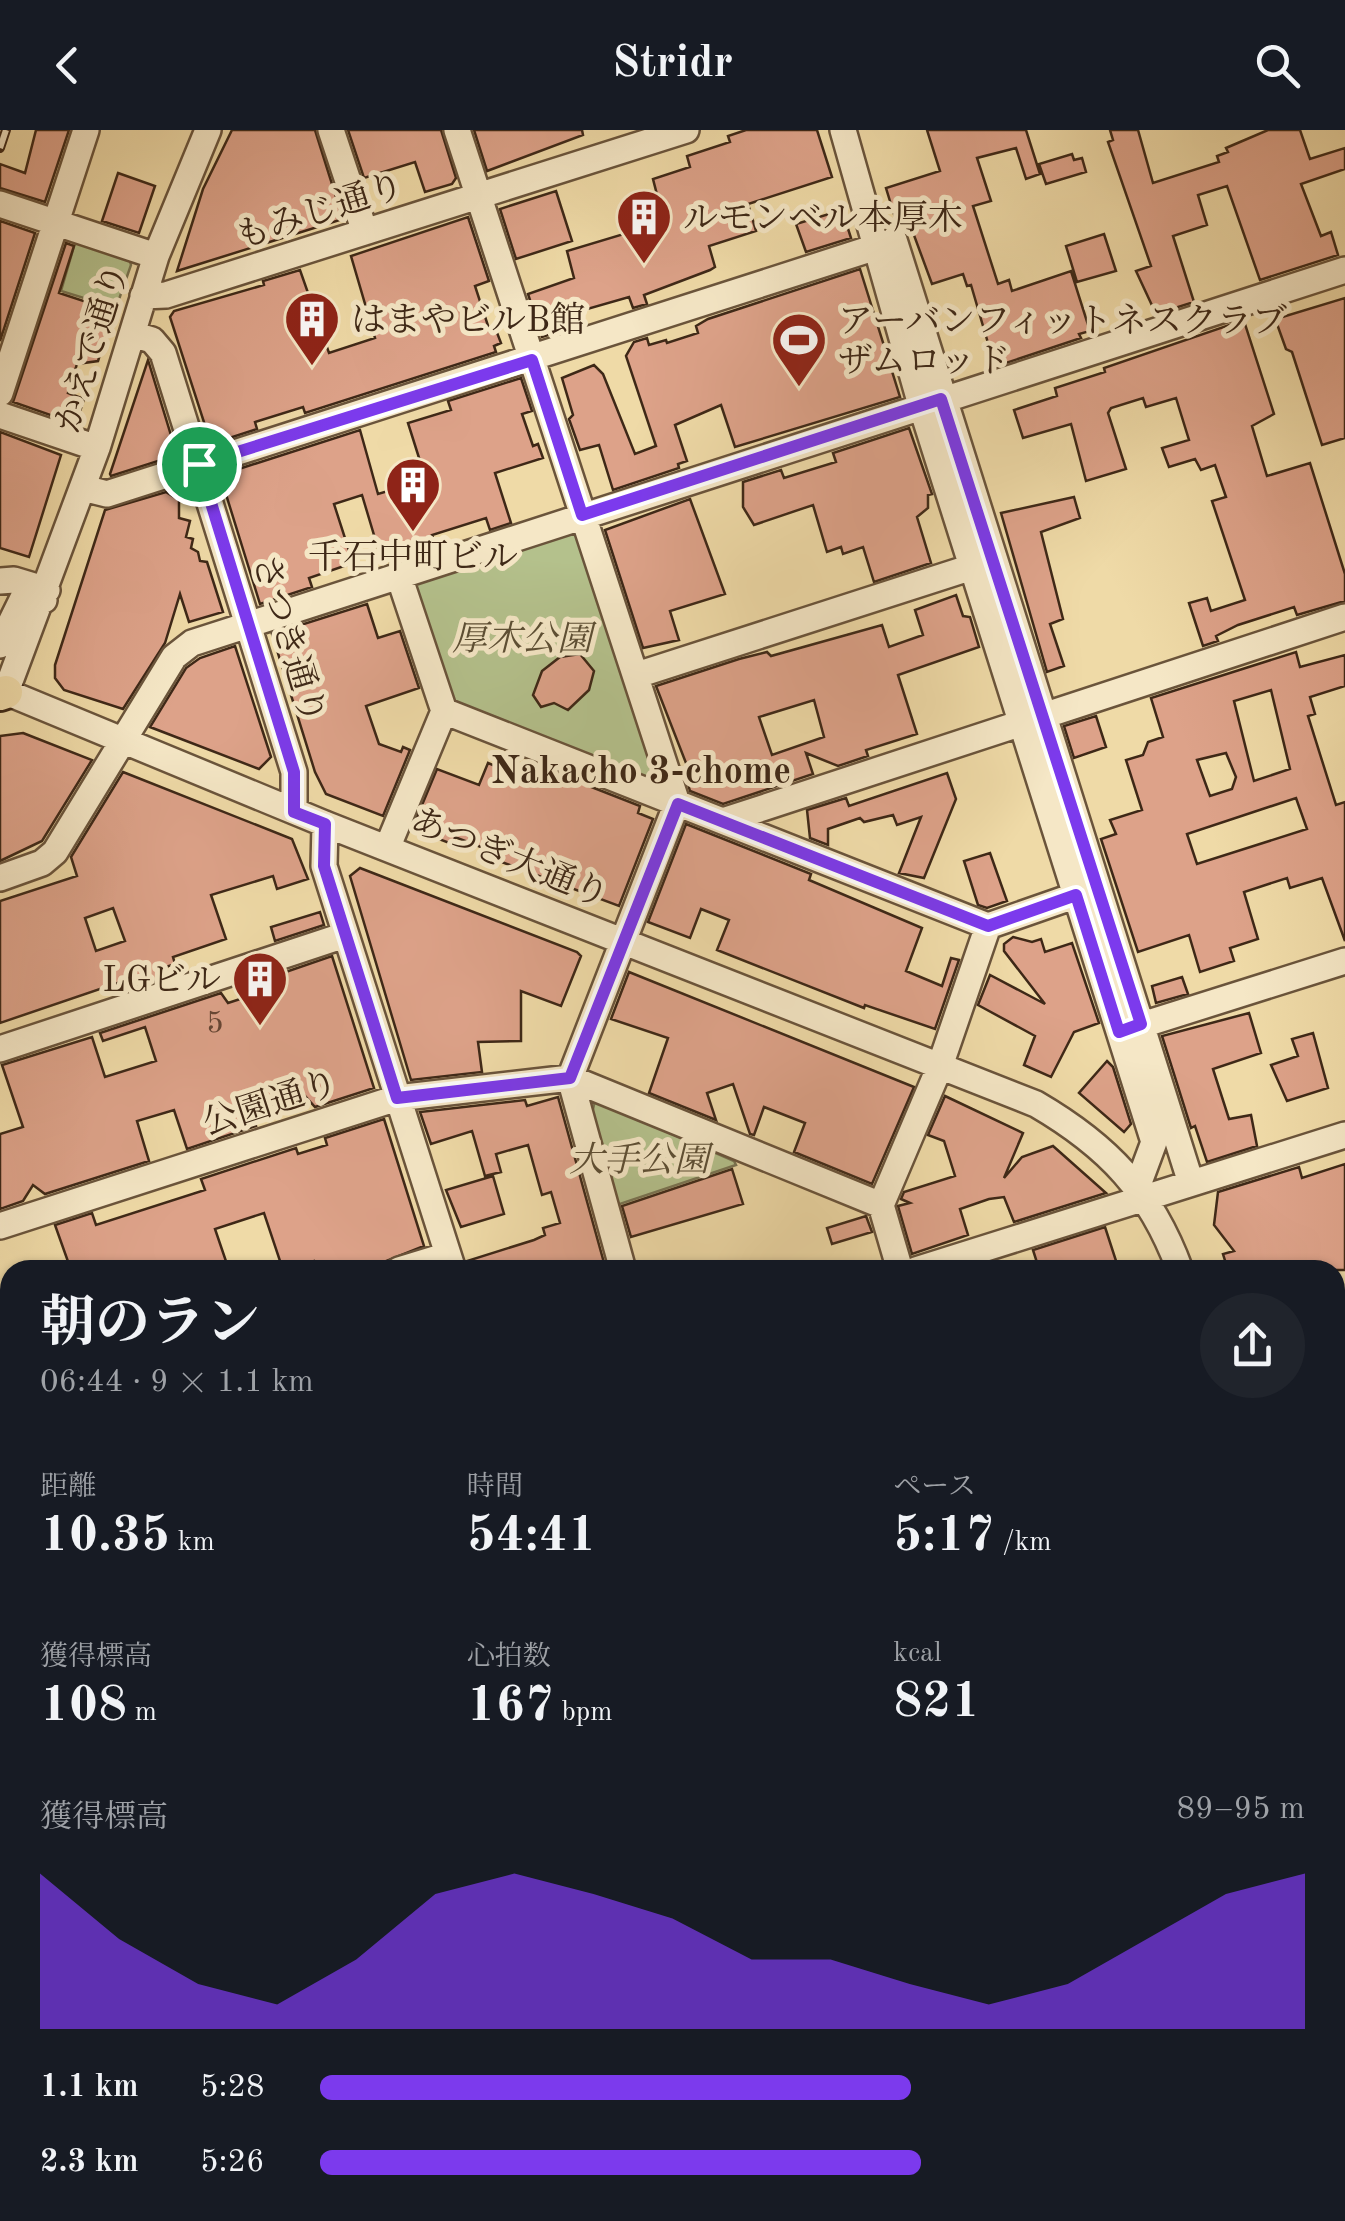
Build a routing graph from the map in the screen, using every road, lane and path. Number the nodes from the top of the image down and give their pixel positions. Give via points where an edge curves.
1 (86, 130) edge
2 (208, 130) edge
3 (331, 130) edge
4 (457, 130) edge
5 (686, 130) edge
6 (843, 130) edge
7 (479, 196) junction
8 (0, 204) edge
9 (58, 222) junction
10 (365, 232) junction
11 (884, 244) junction
12 (156, 256) junction
13 (1345, 270) edge
14 (143, 296) junction
15 (132, 334) junction
16 (532, 360) junction
17 (0, 392) edge
18 (931, 402) junction
19 (0, 415) edge
20 (97, 448) junction
21 (199, 464) junction
22 (82, 488) junction
23 (582, 515) junction
24 (972, 567) junction
25 (399, 576) junction
26 (0, 581) edge
27 (46, 595) junction
28 (1345, 617) edge
29 (248, 623) junction
30 (0, 645) edge
31 (637, 675) junction
32 (3, 693) edge
33 (444, 711) junction
34 (1032, 718) junction
35 (122, 742) junction
36 (678, 804) junction
37 (294, 812) junction
38 (723, 821) junction
39 (325, 824) junction
40 (388, 846) junction
41 (0, 878) edge
42 (1076, 895) junction
43 (988, 926) junction
44 (345, 934) junction
45 (626, 941) junction
46 (1345, 960) edge
47 (1130, 1028) junction
48 (0, 1049) edge
49 (940, 1066) junction
50 (570, 1078) junction
51 (397, 1098) junction
52 (1345, 1136) edge
53 (1191, 1183) junction
54 (1142, 1192) junction
55 (881, 1205) junction
56 (0, 1226) edge
57 (449, 1260) edge
58 (620, 1260) edge
59 (897, 1260) edge
60 (945, 1260) edge
61 (1175, 1260) edge

1 - 9 street
2 - 12 street, かえで通り
3 - 10 street
4 - 7 street
5 - 7 street, もみじ通り
6 - 11 street
7 - 10 street, もみじ通り
7 - 16 street
8 - 9 street
9 - 12 street
9 - 17 street
10 - 14 street, もみじ通り via 166,295
11 - 16 street
11 - 18 street
12 - 14 street, かえで通り
13 - 18 street
14 - 15 street, かえで通り
15 - 20 street, かえで通り
15 - 21 street, さつき通り via 152,340 162,353
16 - 21 street
16 - 23 street
18 - 23 street
18 - 24 street
18 - 34 street
19 - 20 street
20 - 22 street, かえで通り
21 - 22 street via 107,494
21 - 29 street, さつき通り
22 - 27 street, かえで通り
23 - 25 street
23 - 31 street
24 - 31 street
24 - 34 street
25 - 29 street
25 - 33 street
26 - 27 street via 14,580
27 - 30 street via 22,598
27 - 32 street, かえで通り
28 - 34 street
29 - 35 street via 192,642 174,657
29 - 37 street, さつき通り via 294,772
31 - 36 street
32 - 35 street, あつぎ大通り
33 - 36 street
33 - 40 street
34 - 38 street
34 - 42 street
34 - 47 street
35 - 37 street, あつぎ大通り
35 - 41 street via 55,852
36 - 38 street
36 - 45 street
37 - 39 street, あつぎ大通り
38 - 43 street
39 - 40 street, あつぎ大通り
39 - 44 street via 324,866
40 - 45 street, あつぎ大通り
42 - 43 street
42 - 47 street
43 - 49 street
44 - 48 street
44 - 51 street
45 - 49 street, あつぎ大通り
45 - 50 street
46 - 47 street
47 - 53 street
47 - 54 street via 1154,1142
49 - 54 street, あつぎ大通り via 1065,1121
49 - 55 street
50 - 51 street, 公園通り
50 - 55 street
50 - 58 street
51 - 56 street, 公園通り
51 - 57 street
52 - 53 street
53 - 54 street
54 - 60 street
54 - 61 street
55 - 59 street

